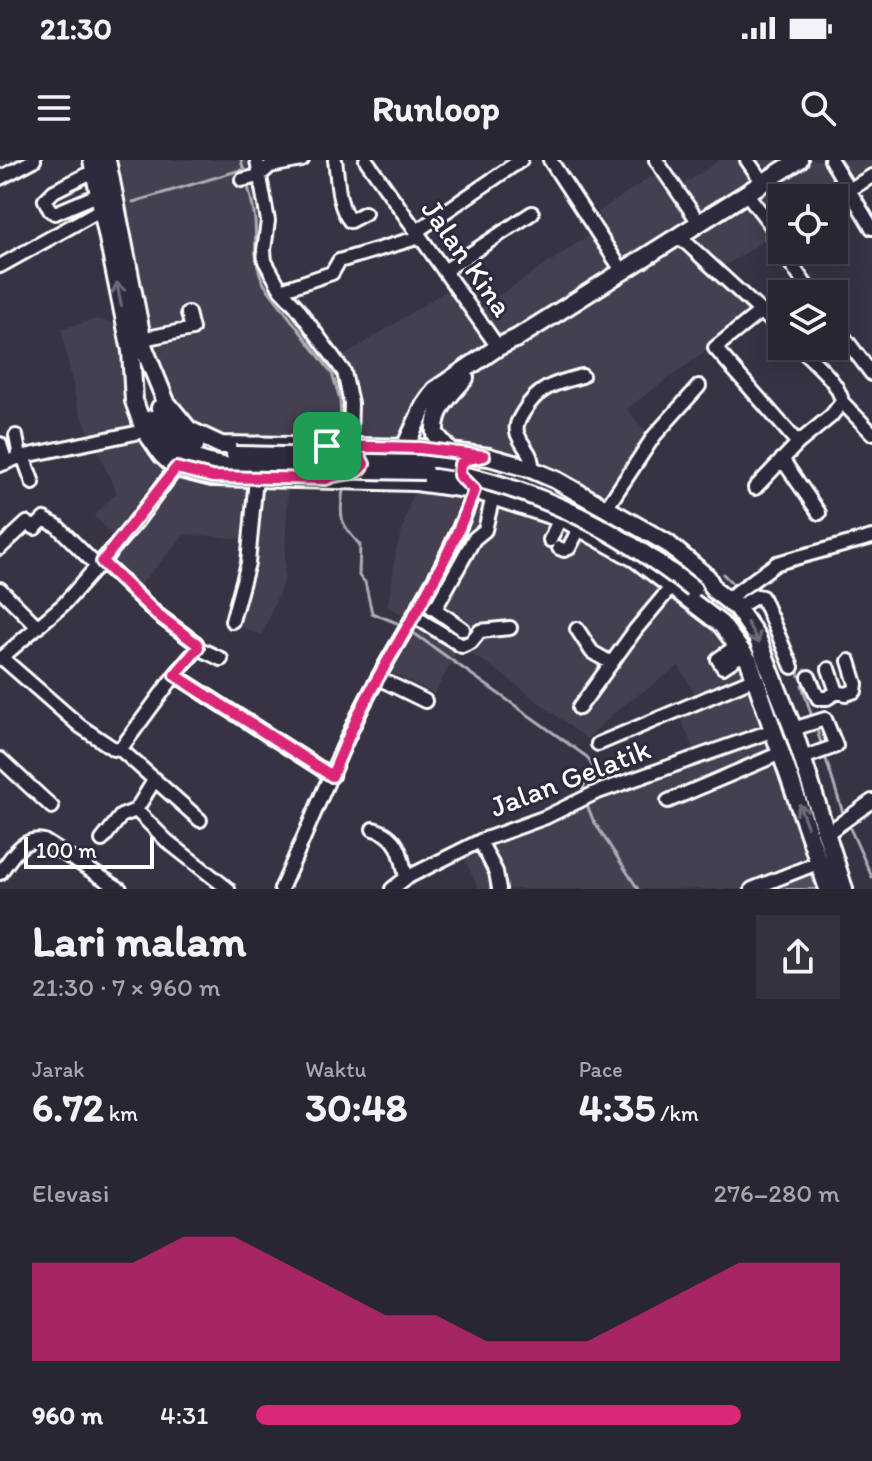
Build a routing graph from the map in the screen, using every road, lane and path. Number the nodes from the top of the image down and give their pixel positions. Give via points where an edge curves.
1 (34, 160) edge
2 (257, 160) edge
3 (302, 160) edge
4 (335, 160) edge
5 (366, 160) edge
6 (521, 160) edge
7 (550, 160) edge
8 (656, 160) edge
9 (747, 160) edge
10 (799, 160) edge
11 (831, 160) edge
12 (98, 164) edge
13 (257, 176) junction
14 (872, 176) edge
15 (0, 178) edge
16 (242, 180) dead end
17 (763, 183) junction
18 (849, 190) junction
19 (747, 194) junction
20 (101, 202) junction
21 (365, 213) dead end
22 (532, 213) dead end
23 (700, 224) junction
24 (872, 228) edge
25 (418, 234) junction
26 (680, 237) junction
27 (0, 266) edge
28 (444, 271) junction
29 (623, 272) junction
30 (802, 280) edge
31 (281, 290) junction
32 (761, 311) junction
33 (188, 313) dead end
34 (768, 318) edge
35 (517, 338) junction
36 (848, 342) edge
37 (498, 347) junction
38 (139, 351) junction
39 (811, 360) edge
40 (872, 374) edge
41 (582, 376) dead end
42 (465, 378) junction
43 (699, 386) dead end
44 (842, 402) junction
45 (424, 406) junction
46 (145, 431) junction
47 (872, 433) edge
48 (16, 436) dead end
49 (798, 443) junction
50 (0, 444) edge
51 (327, 446) junction
52 (354, 446) junction
53 (412, 447) junction
54 (448, 449) junction
55 (484, 456) junction
56 (22, 457) junction
57 (782, 459) junction
58 (3, 464) edge
59 (176, 468) junction
60 (532, 470) junction
61 (256, 478) junction
62 (326, 479) junction
63 (408, 481) junction
64 (33, 483) dead end
65 (755, 488) dead end
66 (474, 490) junction
67 (493, 496) junction
68 (607, 507) junction
69 (819, 513) dead end
70 (560, 518) junction
71 (580, 527) junction
72 (872, 537) edge
73 (0, 548) edge
74 (100, 565) junction
75 (673, 585) junction
76 (696, 585) junction
77 (0, 589) edge
78 (726, 599) junction
79 (423, 601) junction
80 (435, 609) junction
81 (412, 619) junction
82 (232, 621) dead end
83 (721, 624) junction
84 (38, 627) junction
85 (510, 628) dead end
86 (463, 629) dead end
87 (577, 629) dead end
88 (198, 648) junction
89 (1, 659) edge
90 (221, 659) dead end
91 (849, 661) dead end
92 (611, 663) junction
93 (792, 667) dead end
94 (829, 669) dead end
95 (175, 675) junction
96 (809, 677) dead end
97 (378, 678) junction
98 (755, 678) junction
99 (837, 692) junction
100 (425, 701) dead end
101 (579, 708) dead end
102 (793, 729) junction
103 (774, 730) junction
104 (598, 744) dead end
105 (120, 749) junction
106 (781, 753) junction
107 (803, 758) junction
108 (0, 759) edge
109 (332, 776) junction
110 (155, 779) junction
111 (668, 801) dead end
112 (872, 801) edge
113 (52, 807) dead end
114 (136, 810) junction
115 (200, 820) dead end
116 (373, 829) dead end
117 (826, 834) junction
118 (102, 840) dead end
119 (480, 841) junction
120 (820, 862) junction
121 (0, 873) edge
122 (406, 878) junction
123 (120, 889) edge
124 (228, 889) edge
125 (281, 889) edge
126 (392, 889) edge
127 (499, 889) edge
128 (752, 889) edge
129 (828, 889) edge
130 (844, 889) edge

1 - 15 street
2 - 13 street
3 - 13 street via 270,166
4 - 21 street via 346,217 350,221
5 - 25 street, Jalan Kina
6 - 25 street
7 - 29 street
8 - 23 street
9 - 17 street
10 - 17 main road
11 - 18 street
12 - 20 main road
12 - 20 street via 45,200 55,213
12 - 38 main road
13 - 16 street
13 - 31 street via 268,221 265,261
14 - 18 street
17 - 19 main road
18 - 24 street
19 - 23 main road
19 - 30 street via 773,227 773,238
20 - 27 street
38 -> 20 main road
22 - 28 street
23 - 26 main road
25 - 28 street, Jalan Kina
25 - 31 street via 339,261 332,273
26 - 29 main road
26 - 32 street
28 - 37 street, Jalan Kina
29 - 35 main road
31 - 52 street via 344,372
32 - 34 street
32 - 49 street via 715,348
33 - 38 street via 192,329
35 - 37 main road
35 - 42 main road
36 - 40 street
37 - 45 main road via 440,385
38 - 46 main road via 132,391
38 - 51 main road via 166,402 198,436 221,445
38 - 76 main road, bridge via 141,394 155,426 168,443 193,459 224,467 424,471 481,480 552,503 600,526
39 - 44 street
41 - 60 street via 547,386 532,397 518,419 518,436 533,458
42 - 53 main road via 432,407
42 - 54 main road via 442,403 436,419 435,434
43 - 68 street via 654,436
44 - 47 street
44 - 49 street
45 - 52 main road via 396,436
45 - 53 main road
46 - 56 street
46 - 59 main road
48 - 56 street
49 - 57 street
50 - 58 street
51 - 52 main road
51 - 62 main road via 336,453 357,454 364,464 357,473
52 - 53 main road
53 - 54 main road
53 - 63 main road
54 - 55 main road
55 - 60 main road
55 - 66 main road via 458,467 461,479
56 - 58 street
56 - 64 street
57 - 65 street
57 - 69 street
59 - 61 main road via 212,477
59 - 74 street
60 - 68 main road
61 - 62 main road
61 - 82 street via 248,563
62 - 63 main road
63 - 66 main road
66 - 67 main road
66 - 79 street via 462,527
67 - 70 main road
67 - 80 street via 485,530 474,539
68 - 78 main road via 667,543
70 - 71 main road
70 - 71 street via 554,544 564,550
71 - 75 main road
72 - 78 street via 777,563
73 - 74 street via 27,523 35,528 44,519
74 - 84 street
74 - 88 street
75 - 83 main road
75 - 92 street
76 - 78 main road
76 - 83 main road
77 - 84 street
78 - 93 street via 762,597
78 -> 102 main road via 757,637
79 - 80 street
79 - 81 street
80 - 86 street
81 - 85 street via 462,646 482,630
81 - 97 street
83 - 98 main road
84 - 89 street
87 - 92 street via 592,652
88 - 90 street
88 - 95 street
89 - 105 street via 80,726
91 - 99 street via 856,688
92 - 101 street
94 - 99 street
95 - 105 street
95 - 109 street
96 - 99 street via 818,698
97 - 100 street
97 - 109 street
98 - 103 main road
98 - 104 street
102 - 107 main road
102 - 107 street via 827,721 836,746
103 - 106 main road
103 - 119 street, Jalan Gelatik via 595,793
105 - 110 street
106 - 111 street
120 -> 106 main road
107 - 117 main road
108 - 113 street
109 - 125 street
110 - 114 street
110 - 115 street
112 - 117 street
114 - 118 street via 121,816
114 - 124 street
116 - 122 street via 396,842
117 - 130 main road
119 - 122 street, Jalan Gelatik
119 - 127 street
120 - 128 street
120 - 129 main road
121 - 123 street via 24,843 35,839
122 - 126 street, Jalan Gelatik

